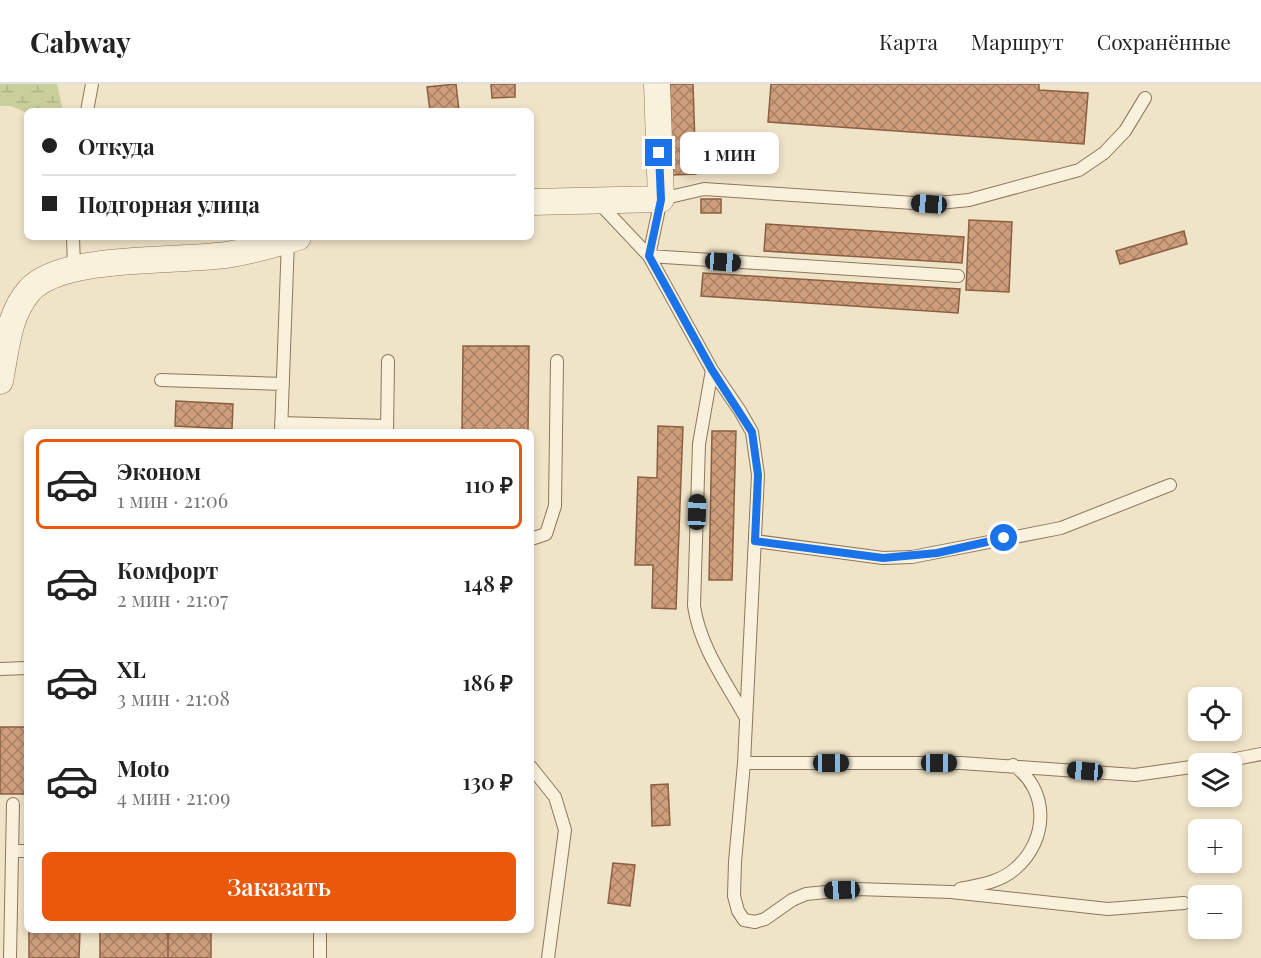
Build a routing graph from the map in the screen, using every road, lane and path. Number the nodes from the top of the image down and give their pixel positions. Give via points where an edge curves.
1 (92, 84) edge
2 (657, 84) edge
3 (1144, 98) dead end
4 (88, 108) edge
5 (661, 200) junction
6 (596, 201) junction
7 (534, 202) edge
8 (73, 240) edge
9 (286, 240) edge
10 (293, 240) edge
11 (649, 256) junction
12 (74, 267) junction
13 (958, 276) dead end
14 (388, 362) dead end
15 (557, 362) dead end
16 (712, 370) junction
17 (161, 380) dead end
18 (0, 381) edge
19 (282, 384) junction
20 (281, 428) edge
21 (387, 429) edge
22 (1170, 485) dead end
23 (534, 538) edge
24 (755, 541) junction
25 (24, 668) edge
26 (0, 669) edge
27 (746, 719) junction
28 (1261, 754) edge
29 (1242, 758) edge
30 (744, 763) junction
31 (1013, 765) junction
32 (1188, 767) edge
33 (534, 771) edge
34 (13, 804) dead end
35 (12, 851) junction
36 (24, 851) edge
37 (951, 892) junction
38 (1184, 903) dead end
39 (320, 933) edge
40 (10, 958) edge
41 (320, 958) edge
42 (548, 958) edge

1 - 4 lane
2 - 5 street
3 - 5 lane via 1125,131 1104,153 1079,170 969,200 929,204 704,189
5 - 6 street
5 - 11 lane
6 - 7 street
6 - 11 lane
8 - 12 lane
9 - 12 street via 231,255
10 - 19 lane
11 - 13 lane
11 - 16 lane
12 - 18 street via 44,278 20,302
14 - 21 lane
15 - 23 lane via 555,506 546,534
16 - 24 lane via 752,432 758,475
16 - 27 lane via 699,444 694,606 705,645
17 - 19 lane
19 - 20 lane
20 - 21 lane
22 - 24 lane via 1061,528 912,557 883,558
24 - 27 lane
25 - 26 lane
27 - 30 lane
28 - 29 lane
30 - 31 lane
30 - 37 lane via 734,896 744,920 765,919 792,900 828,891
31 - 32 lane via 1135,775
31 - 37 lane via 1025,773 1038,794 1041,810 1030,849 1017,868 995,881
33 - 42 lane via 555,797 565,830
34 - 35 lane
35 - 36 lane
35 - 40 lane
37 - 38 lane via 1108,909
39 - 41 lane

